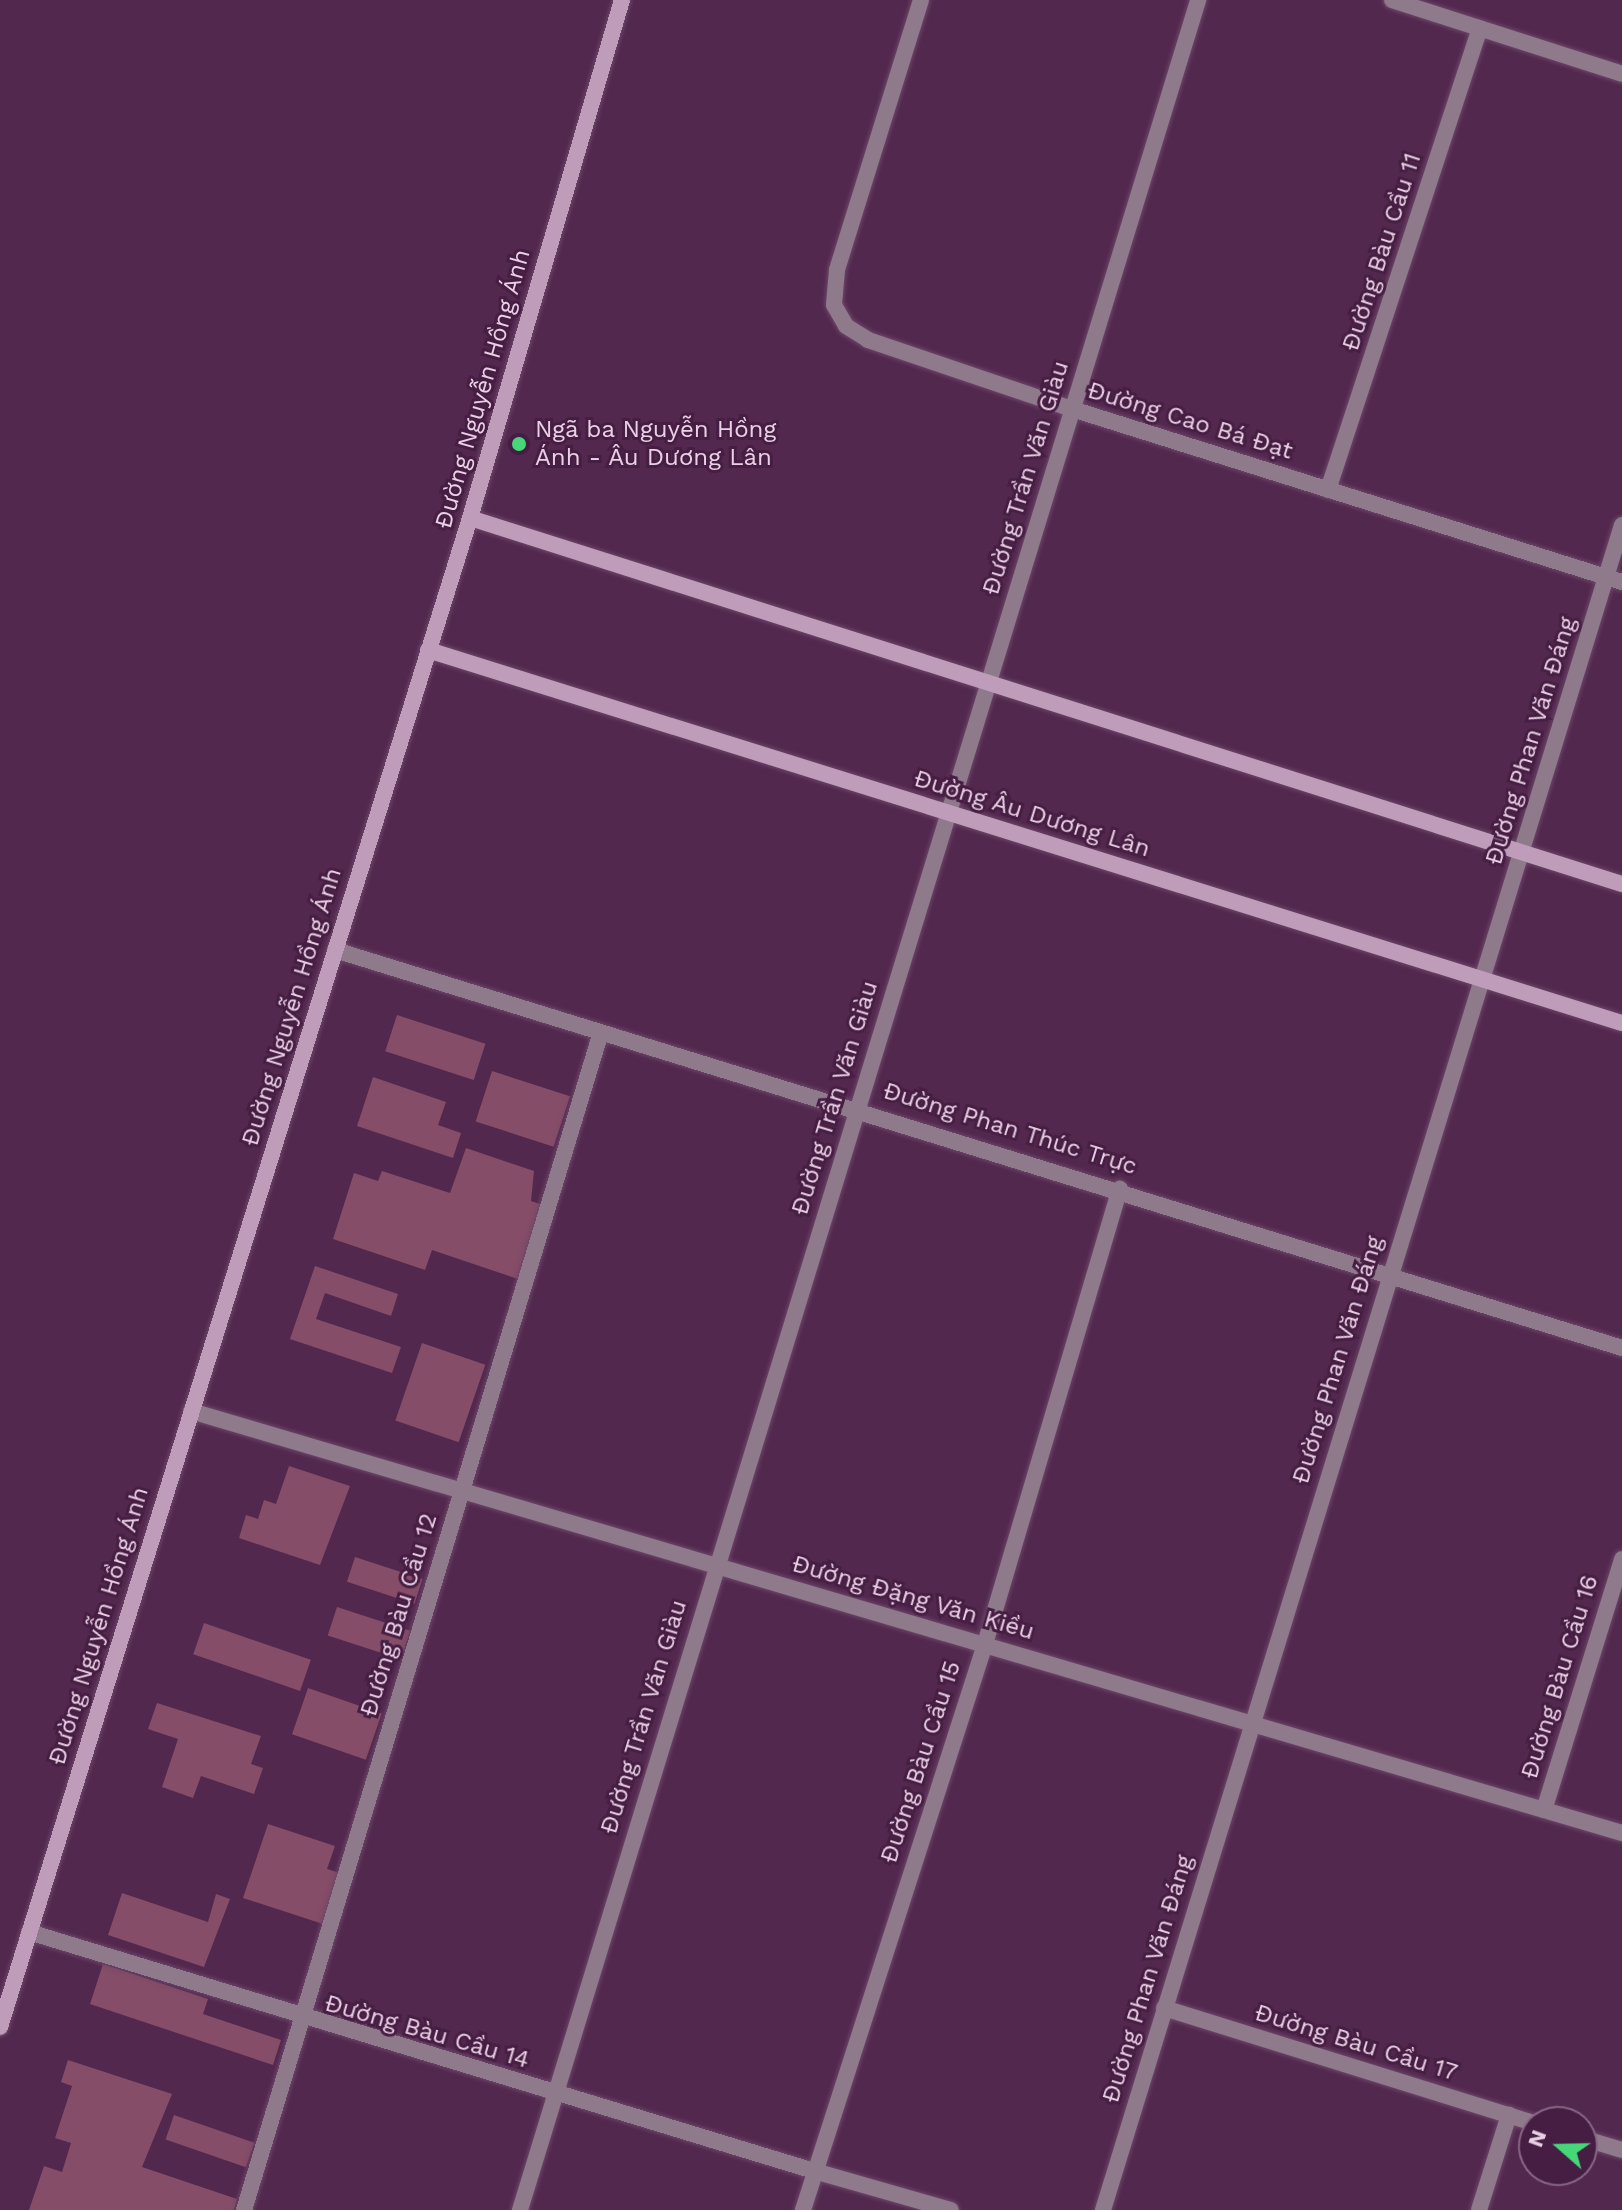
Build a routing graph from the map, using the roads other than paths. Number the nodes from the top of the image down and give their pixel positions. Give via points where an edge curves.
1 (622, 0) edge
2 (921, 0) edge
3 (1198, 0) edge
4 (1392, 0) edge
5 (1480, 28) junction
6 (1622, 74) edge
7 (1072, 409) junction
8 (1328, 490) junction
9 (470, 518) junction
10 (1622, 525) edge
11 (1614, 579) edge
12 (428, 650) junction
13 (989, 682) junction
14 (948, 813) junction
15 (1523, 852) junction
16 (1622, 884) edge
17 (335, 950) junction
18 (1483, 980) junction
19 (1622, 1023) edge
20 (600, 1035) junction
21 (858, 1106) junction
22 (1120, 1189) junction
23 (1389, 1274) junction
24 (1622, 1348) edge
25 (191, 1411) junction
26 (462, 1490) junction
27 (1622, 1559) edge
28 (714, 1565) junction
29 (985, 1644) junction
30 (1252, 1723) junction
31 (1544, 1810) junction
32 (1622, 1833) edge
33 (29, 1932) junction
34 (1164, 2008) junction
35 (301, 2020) junction
36 (0, 2027) edge
37 (555, 2095) junction
38 (1509, 2115) junction
39 (1518, 2118) edge
40 (1598, 2143) edge
41 (1622, 2150) edge
42 (814, 2171) junction
43 (244, 2210) edge
44 (520, 2210) edge
45 (803, 2210) edge
46 (951, 2210) edge
47 (1103, 2210) edge
48 (1479, 2210) edge

1 - 9 street, Đường Nguyễn Hồng Ánh
2 - 7 street, Đường Cao Bá Đạt via 837,270 834,305 846,326 868,340
3 - 7 street, Đường Trần Văn Giàu
4 - 5 street
5 - 6 street
5 - 8 street, Đường Bàu Cầu 11
7 - 8 street, Đường Cao Bá Đạt
7 - 13 street, Đường Trần Văn Giàu
8 - 11 street, Đường Cao Bá Đạt
9 - 12 street, Đường Nguyễn Hồng Ánh
9 - 13 street
10 - 11 street, Đường Phan Văn Đáng
11 - 15 street, Đường Phan Văn Đáng
12 - 14 street, Đường Âu Dương Lân
12 - 17 street, Đường Nguyễn Hồng Ánh
13 - 14 street, Đường Trần Văn Giàu
13 - 15 street
14 - 18 street, Đường Âu Dương Lân
14 - 21 street, Đường Trần Văn Giàu
15 - 16 street
15 - 18 street, Đường Phan Văn Đáng
17 - 20 street, Đường Phan Thúc Trực
17 - 25 street, Đường Nguyễn Hồng Ánh
18 - 19 street, Đường Âu Dương Lân
18 - 23 street, Đường Phan Văn Đáng
20 - 21 street, Đường Phan Thúc Trực
20 - 26 street, Đường Bàu Cầu 12
21 - 22 street, Đường Phan Thúc Trực
21 - 28 street, Đường Trần Văn Giàu
22 - 23 street, Đường Phan Thúc Trực
22 - 29 street, Đường Bàu Cầu 15
23 - 24 street, Đường Phan Thúc Trực
23 - 30 street, Đường Phan Văn Đáng
25 - 26 street, Đường Đặng Văn Kiều
25 - 33 street, Đường Nguyễn Hồng Ánh
26 - 28 street, Đường Đặng Văn Kiều
26 - 35 street, Đường Bàu Cầu 12
27 - 31 street, Đường Bàu Cầu 16
28 - 29 street, Đường Đặng Văn Kiều
28 - 37 street, Đường Trần Văn Giàu
29 - 30 street, Đường Đặng Văn Kiều
29 - 42 street, Đường Bàu Cầu 15
30 - 31 street, Đường Đặng Văn Kiều
30 - 34 street, Đường Phan Văn Đáng
31 - 32 street, Đường Đặng Văn Kiều
33 - 35 street, Đường Bàu Cầu 14
33 - 36 street, Đường Nguyễn Hồng Ánh
34 - 38 street, Đường Bàu Cầu 17
34 - 47 street, Đường Phan Văn Đáng
35 - 37 street, Đường Bàu Cầu 14
35 - 43 street, Đường Bàu Cầu 12
37 - 42 street, Đường Bàu Cầu 14
37 - 44 street, Đường Trần Văn Giàu
38 - 39 street, Đường Bàu Cầu 17
38 - 48 street
40 - 41 street
42 - 45 street, Đường Bàu Cầu 15
42 - 46 street, Đường Bàu Cầu 14

